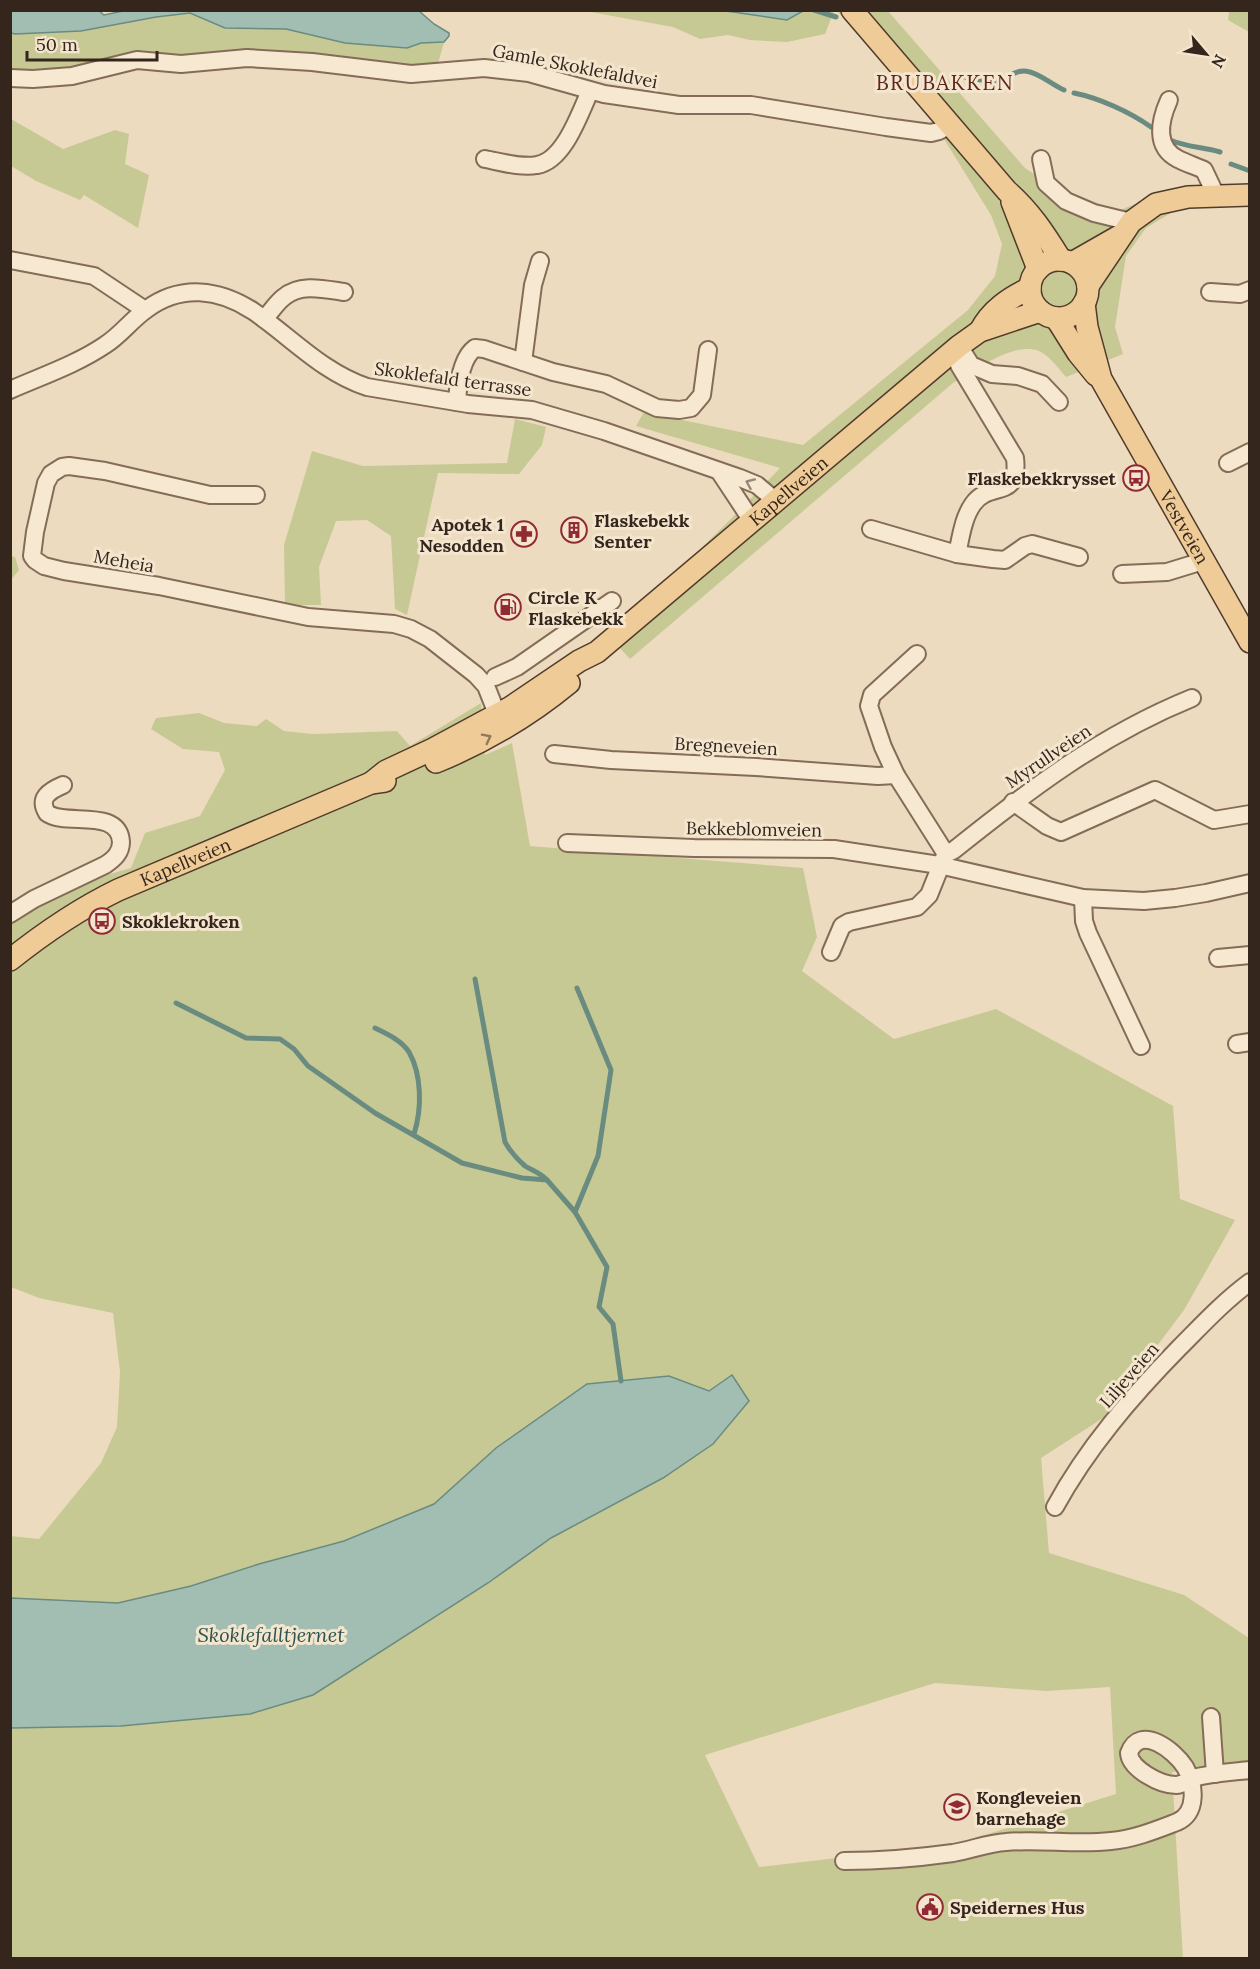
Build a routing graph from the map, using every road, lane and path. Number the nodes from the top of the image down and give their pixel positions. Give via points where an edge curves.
1 (852, 10) edge
2 (10, 78) edge
3 (590, 91) junction
4 (1169, 100) dead end
5 (952, 124) junction
6 (485, 159) dead end
7 (1041, 159) dead end
8 (1007, 191) junction
9 (1250, 195) edge
10 (1214, 196) junction
11 (1126, 229) junction
12 (10, 260) edge
13 (540, 261) dead end
14 (1066, 262) junction
15 (1038, 268) junction
16 (1030, 288) junction
17 (1250, 290) edge
18 (344, 292) dead end
19 (1210, 292) dead end
20 (1086, 295) junction
21 (145, 310) junction
22 (1048, 314) junction
23 (264, 319) junction
24 (980, 331) junction
25 (959, 346) junction
26 (708, 350) dead end
27 (524, 362) junction
28 (1101, 379) junction
29 (10, 390) edge
30 (457, 402) junction
31 (1059, 402) dead end
32 (1250, 452) edge
33 (1228, 463) dead end
34 (719, 471) junction
35 (256, 495) dead end
36 (776, 501) junction
37 (752, 521) junction
38 (871, 529) dead end
39 (957, 554) junction
40 (1079, 557) dead end
41 (1203, 561) junction
42 (1122, 573) dead end
43 (612, 601) dead end
44 (1250, 642) edge
45 (916, 654) dead end
46 (491, 682) junction
47 (1192, 698) dead end
48 (507, 715) junction
49 (554, 754) dead end
50 (896, 776) junction
51 (63, 785) dead end
52 (1013, 802) junction
53 (1250, 814) edge
54 (567, 843) dead end
55 (943, 860) junction
56 (1250, 883) edge
57 (1083, 898) junction
58 (10, 914) edge
59 (831, 952) dead end
60 (1250, 955) edge
61 (1218, 958) dead end
62 (10, 960) edge
63 (1141, 1046) dead end
64 (1250, 1282) edge
65 (1055, 1507) dead end
66 (1211, 1717) dead end
67 (1250, 1770) edge
68 (1215, 1774) junction
69 (844, 1861) dead end

1 - 5 main road
2 - 3 street, Gamle Skoklefaldvei via 72,76 137,60 181,64 247,58 411,74 502,69
3 - 5 street, Gamle Skoklefaldvei via 679,105 751,105 931,133
3 - 6 street via 570,134 551,160 534,166
4 - 10 street via 1160,128 1163,144 1176,158 1204,170
5 - 8 main road
7 - 11 street via 1046,183 1066,201
8 - 14 main road via 1024,206
8 - 15 main road
9 - 10 main road
10 - 11 main road via 1162,202 1144,211
11 - 14 main road
11 - 20 main road
12 - 21 street via 94,276
13 - 27 street via 533,285
14 - 15 main road via 1049,262
14 - 20 main road via 1083,273
15 - 16 main road
16 - 22 main road via 1034,304
16 - 24 main road, Kapellveien via 996,310
17 - 19 street via 1240,294
18 - 23 street via 300,289 284,297
20 - 22 main road via 1069,316
20 - 28 main road, Vestveien via 1087,327
21 - 23 street, Skoklefald terrasse via 175,294 208,292
21 - 29 street, Skoklefald terrasse via 106,345
22 - 24 main road, Kapellveien
22 - 28 main road, Vestveien
23 - 30 street, Skoklefald terrasse via 317,361 356,383
24 - 25 main road, Kapellveien
25 - 31 street via 971,365 992,374 1018,376 1042,384
25 - 36 main road, Kapellveien
25 - 39 street via 959,365 1015,458 1017,473 1003,489 981,495 973,504 966,516
26 - 27 street via 702,395 687,410 657,408 606,384
27 - 30 street via 475,348 464,366
28 - 41 main road, Vestveien
30 - 34 street, Skoklefald terrasse via 532,410
32 - 33 street
36 -> 34 street, Skoklefald terrasse via 757,485
34 - 37 street
35 - 46 street, Meheia via 210,495 62,467 51,474 43,491 32,553 44,566 57,569 289,614 402,626 430,639
36 - 37 main road, Kapellveien
37 - 48 main road, Kapellveien via 597,652
38 - 39 street
39 - 40 street via 1005,560 1032,544
41 - 42 street via 1167,572
41 - 44 main road, Vestveien
43 - 46 street
45 - 50 street via 869,702
46 - 48 street, Meheia via 500,693
47 - 52 street, Myrullveien via 1086,752
48 - 62 main road, Kapellveien via 386,771 370,783 118,890 54,926
49 - 50 street, Bregneveien
50 - 55 street
51 - 58 street via 44,798 43,805 51,816 95,819 115,829 120,849 91,873
52 - 53 street via 1057,831 1155,790 1214,820
52 - 55 street, Myrullveien
54 - 55 street, Bekkeblomveien via 834,849
55 - 57 street, Bekkeblomveien
55 - 59 street via 928,895 917,907 849,922 842,926
56 - 57 street, Bekkeblomveien via 1144,901
57 - 63 street via 1088,933
60 - 61 street
64 - 65 street, Liljeveien via 1225,1300 1154,1373 1094,1447
66 - 68 street
67 - 68 street
68 - 69 street via 1190,1779 1193,1803 1186,1816 1138,1836 1111,1841 1004,1842 889,1861

